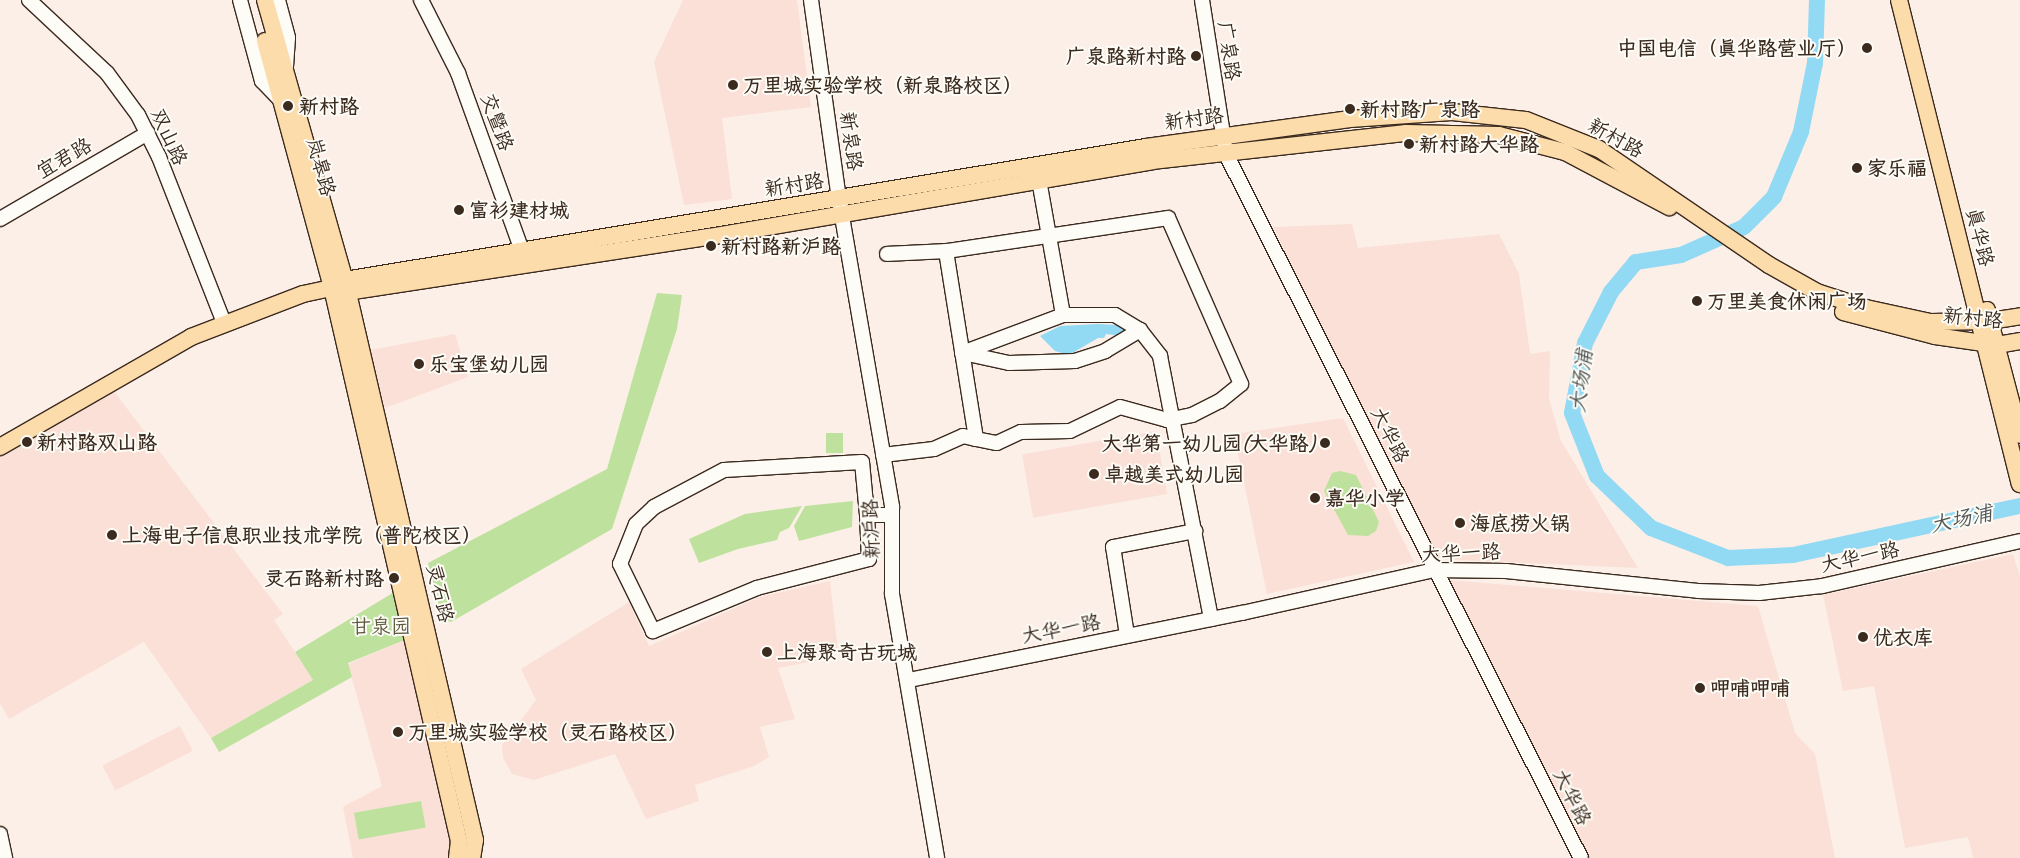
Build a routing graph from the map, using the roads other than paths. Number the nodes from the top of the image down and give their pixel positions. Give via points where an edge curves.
1 (29, 0) edge
2 (240, 0) edge
3 (254, 0) edge
4 (265, 0) edge
5 (278, 0) edge
6 (420, 0) edge
7 (811, 0) edge
8 (1202, 0) edge
9 (1899, 0) edge
10 (1909, 0) edge
11 (286, 71) junction
12 (281, 101) junction
13 (148, 133) junction
14 (1221, 136) junction
15 (1226, 154) junction
16 (1039, 180) junction
17 (840, 206) junction
18 (1692, 218) junction
19 (0, 219) edge
20 (1049, 236) junction
21 (946, 251) junction
22 (887, 254) dead end
23 (1745, 254) junction
24 (524, 256) junction
25 (342, 287) junction
26 (1063, 315) junction
27 (2020, 316) edge
28 (1984, 321) junction
29 (224, 323) junction
30 (1140, 330) junction
31 (2020, 342) edge
32 (1990, 344) junction
33 (962, 353) junction
34 (1174, 419) junction
35 (2020, 435) edge
36 (976, 439) junction
37 (0, 447) edge
38 (883, 455) junction
39 (2019, 479) edge
40 (867, 515) junction
41 (892, 515) junction
42 (1195, 531) junction
43 (2020, 541) edge
44 (1434, 570) junction
45 (1211, 619) junction
46 (1128, 635) junction
47 (908, 680) junction
48 (0, 834) edge
49 (5, 858) edge
50 (457, 858) edge
51 (472, 858) edge
52 (937, 858) edge
53 (1581, 858) edge

1 - 13 street, 双山路 via 107,73
2 - 12 street via 262,81
3 - 12 main road, 岚皋路
4 - 11 main road, 岚皋路
5 - 11 street via 288,38
6 - 24 street, 交暨路 via 458,73
7 - 17 street, 新泉路
8 - 14 street, 广泉路
9 - 28 main road, 真华路
10 - 28 main road, 真华路
11 - 25 main road, 岚皋路
12 - 25 main road, 岚皋路
13 - 19 street, 宜君路
13 - 29 street, 双山路
14 - 15 street, 大华路
14 - 17 main road, 新村路
14 - 18 main road, 新村路 via 1350,119 1452,112 1526,120 1599,149
15 - 16 main road, 新村路 via 1152,161
15 - 18 main road, 新村路 via 1406,133 1499,135 1565,152
15 - 44 street, 大华路
16 - 17 main road, 新村路
16 - 20 street
17 - 24 main road, 新村路
17 - 38 street, 新沪路
18 - 23 main road, 新村路
20 - 21 street
20 - 26 street
20 - 34 street via 1168,218 1241,384 1220,401 1192,415
21 - 22 street
21 - 33 street
23 - 28 main road, 新村路 via 1816,292 1866,308 1930,322
23 - 32 main road, 新村路 via 1815,302 1856,316
24 - 25 main road, 新村路
25 - 29 main road, 新村路 via 304,294
25 - 50 main road, 灵石路 via 459,841
25 - 51 main road, 灵石路 via 475,840
26 - 30 street via 1115,315
26 - 33 street
27 - 28 main road, 新村路
28 - 32 main road, 真华路
29 - 37 main road, 新村路 via 159,354
30 - 33 street via 1105,351 1075,361 1009,362
30 - 34 street via 1160,356
31 - 32 main road, 新村路
32 - 35 main road, 真华路
32 - 39 main road, 真华路
33 - 36 street
34 - 36 street via 1154,418 1139,410 1120,407 1070,431 1021,432 997,443
34 - 42 street
36 - 38 street via 963,436 934,449
38 - 41 street, 新沪路
40 - 40 street via 862,462 724,470 654,507 636,524 620,564 653,631 757,588 869,559
40 - 41 street
41 - 47 street, 新沪路 via 892,594
42 - 45 street
42 - 46 street via 1113,547
43 - 44 street, 大华一路 via 1822,586 1759,593 1698,591 1506,571
44 - 45 street, 大华一路
44 - 53 street, 大华路
45 - 46 street, 大华一路
46 - 47 street, 大华一路
47 - 52 street, 新沪路
48 - 49 street

